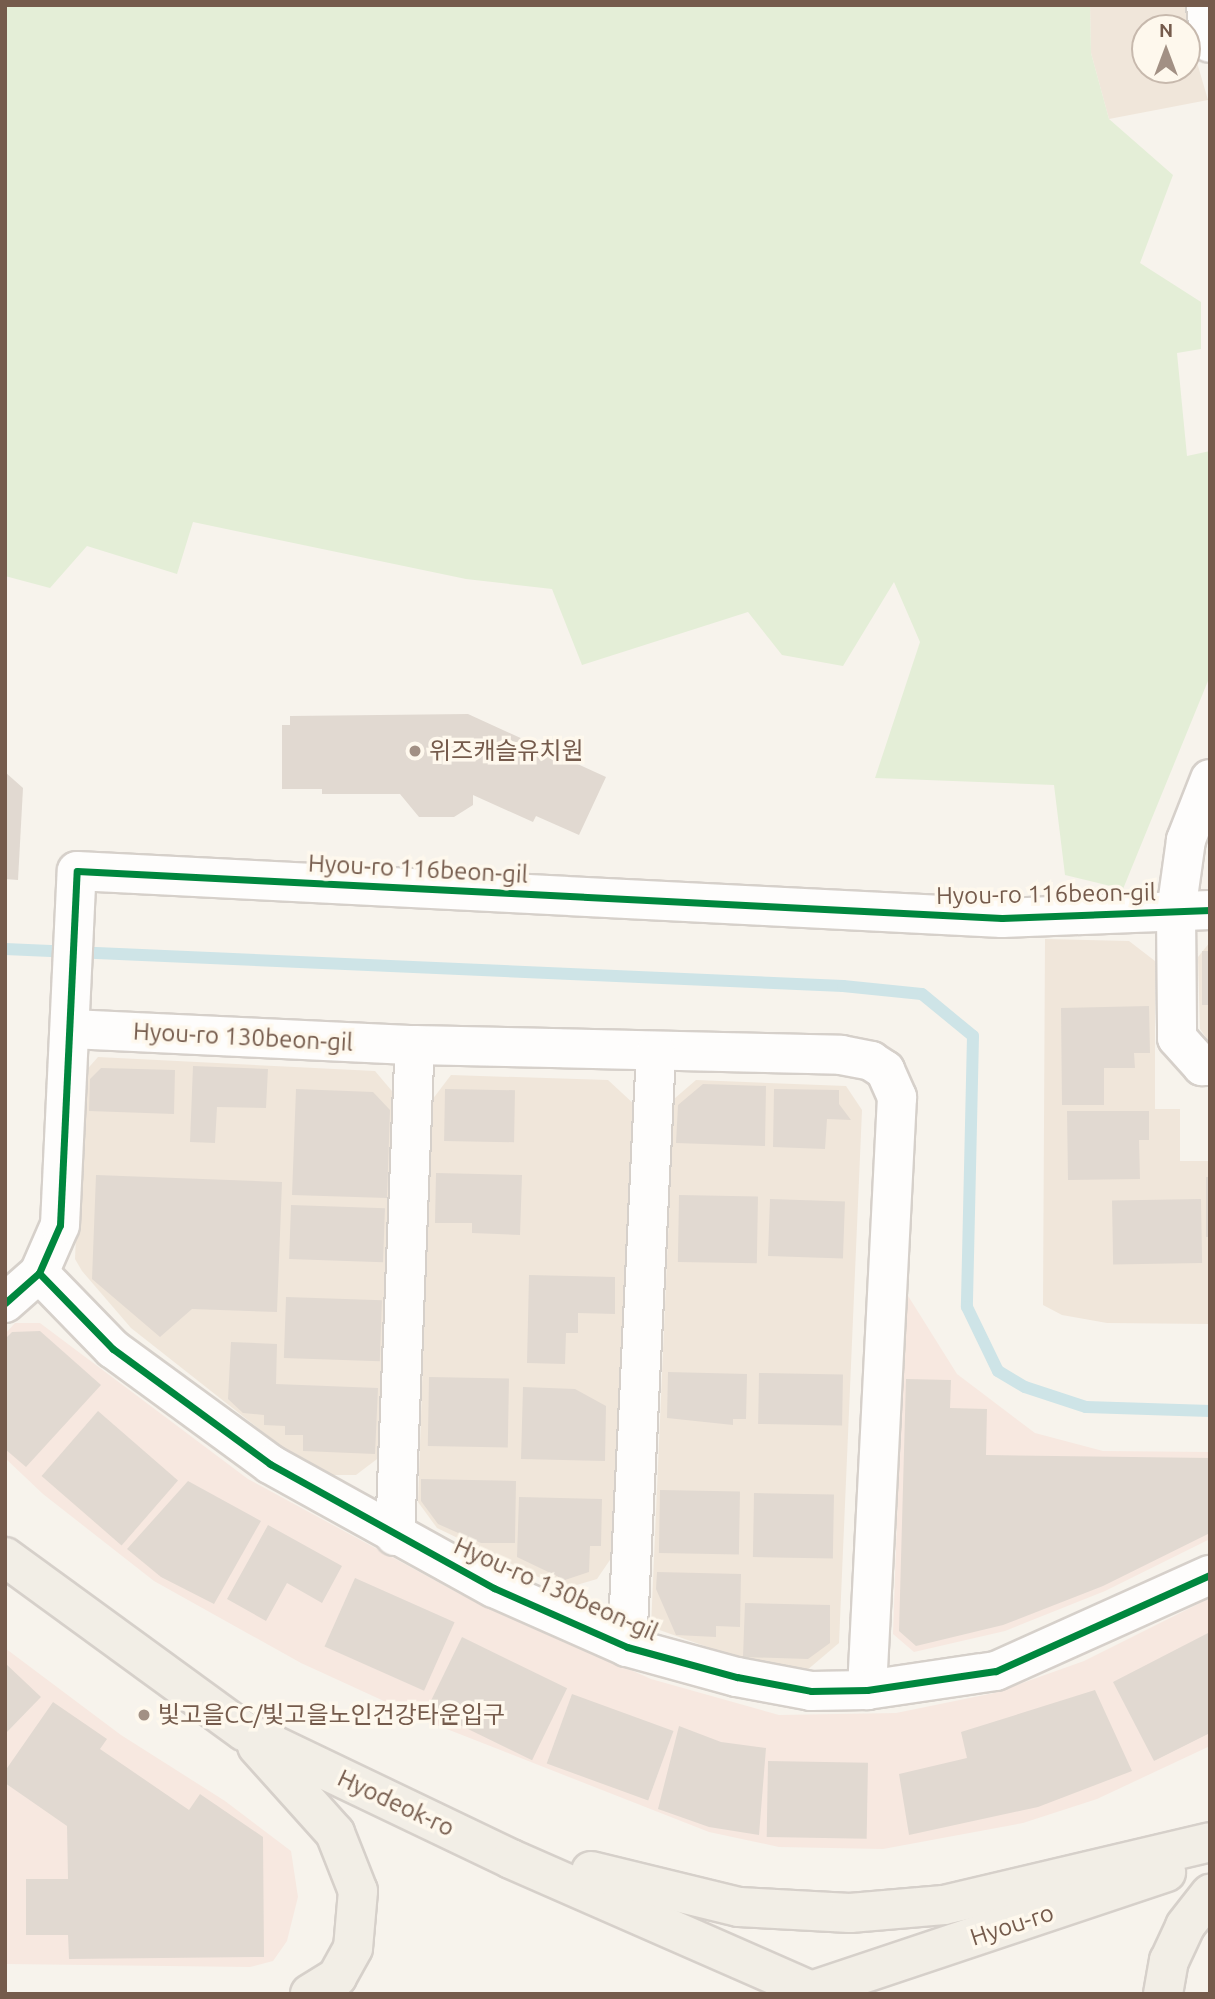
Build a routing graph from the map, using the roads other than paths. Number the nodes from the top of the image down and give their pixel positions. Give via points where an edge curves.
1 (1210, 779) edge
2 (1193, 911) edge
3 (71, 1014) junction
4 (415, 1045) junction
5 (656, 1052) junction
6 (1210, 1066) edge
7 (39, 1273) junction
8 (5, 1303) edge
9 (395, 1536) junction
10 (5, 1557) edge
11 (1210, 1574) edge
12 (627, 1647) junction
13 (867, 1690) junction
14 (244, 1731) junction
15 (443, 1823) junction
16 (1210, 1842) edge
17 (1210, 1854) edge
18 (1210, 1894) edge
19 (811, 1992) edge
20 (310, 1994) edge
21 (750, 1994) edge
22 (1163, 1994) edge

1 - 2 street, Hyou-ro 116beon-gil via 1186,840
2 - 3 street, Hyou-ro 116beon-gil via 1002,918 77,871
2 - 6 street, Hyou-ro 116beon-gil via 1177,1038 1202,1066
3 - 4 street, Hyou-ro 130beon-gil
3 - 7 street, Hyou-ro 116beon-gil via 60,1225
4 - 5 street, Hyou-ro 130beon-gil
4 - 9 street
5 - 12 street, Hyou-ro 130beon-gil
5 - 13 street, Hyou-ro 130beon-gil via 841,1055 872,1061 893,1083 897,1097
7 - 8 street, Hyou-ro 116beon-gil
7 - 9 street, Hyou-ro 130beon-gil via 113,1349 270,1464
9 - 12 street, Hyou-ro 130beon-gil via 494,1588
10 - 14 main road, Hyodeok-ro
11 - 13 street, Hyou-ro 130beon-gil via 996,1671
12 - 13 street, Hyou-ro 130beon-gil via 786,1686
14 - 15 main road, Hyodeok-ro
14 - 20 main road via 335,1833 358,1891 353,1948 337,1977
15 - 16 main road via 629,1883 739,1907 849,1913 944,1905
15 - 19 main road, Hyodeok-ro via 511,1859
17 - 19 main road, Hyou-ro via 1134,1886
18 - 22 main road via 1185,1926 1169,1961
19 - 21 main road, Hyou-ro

